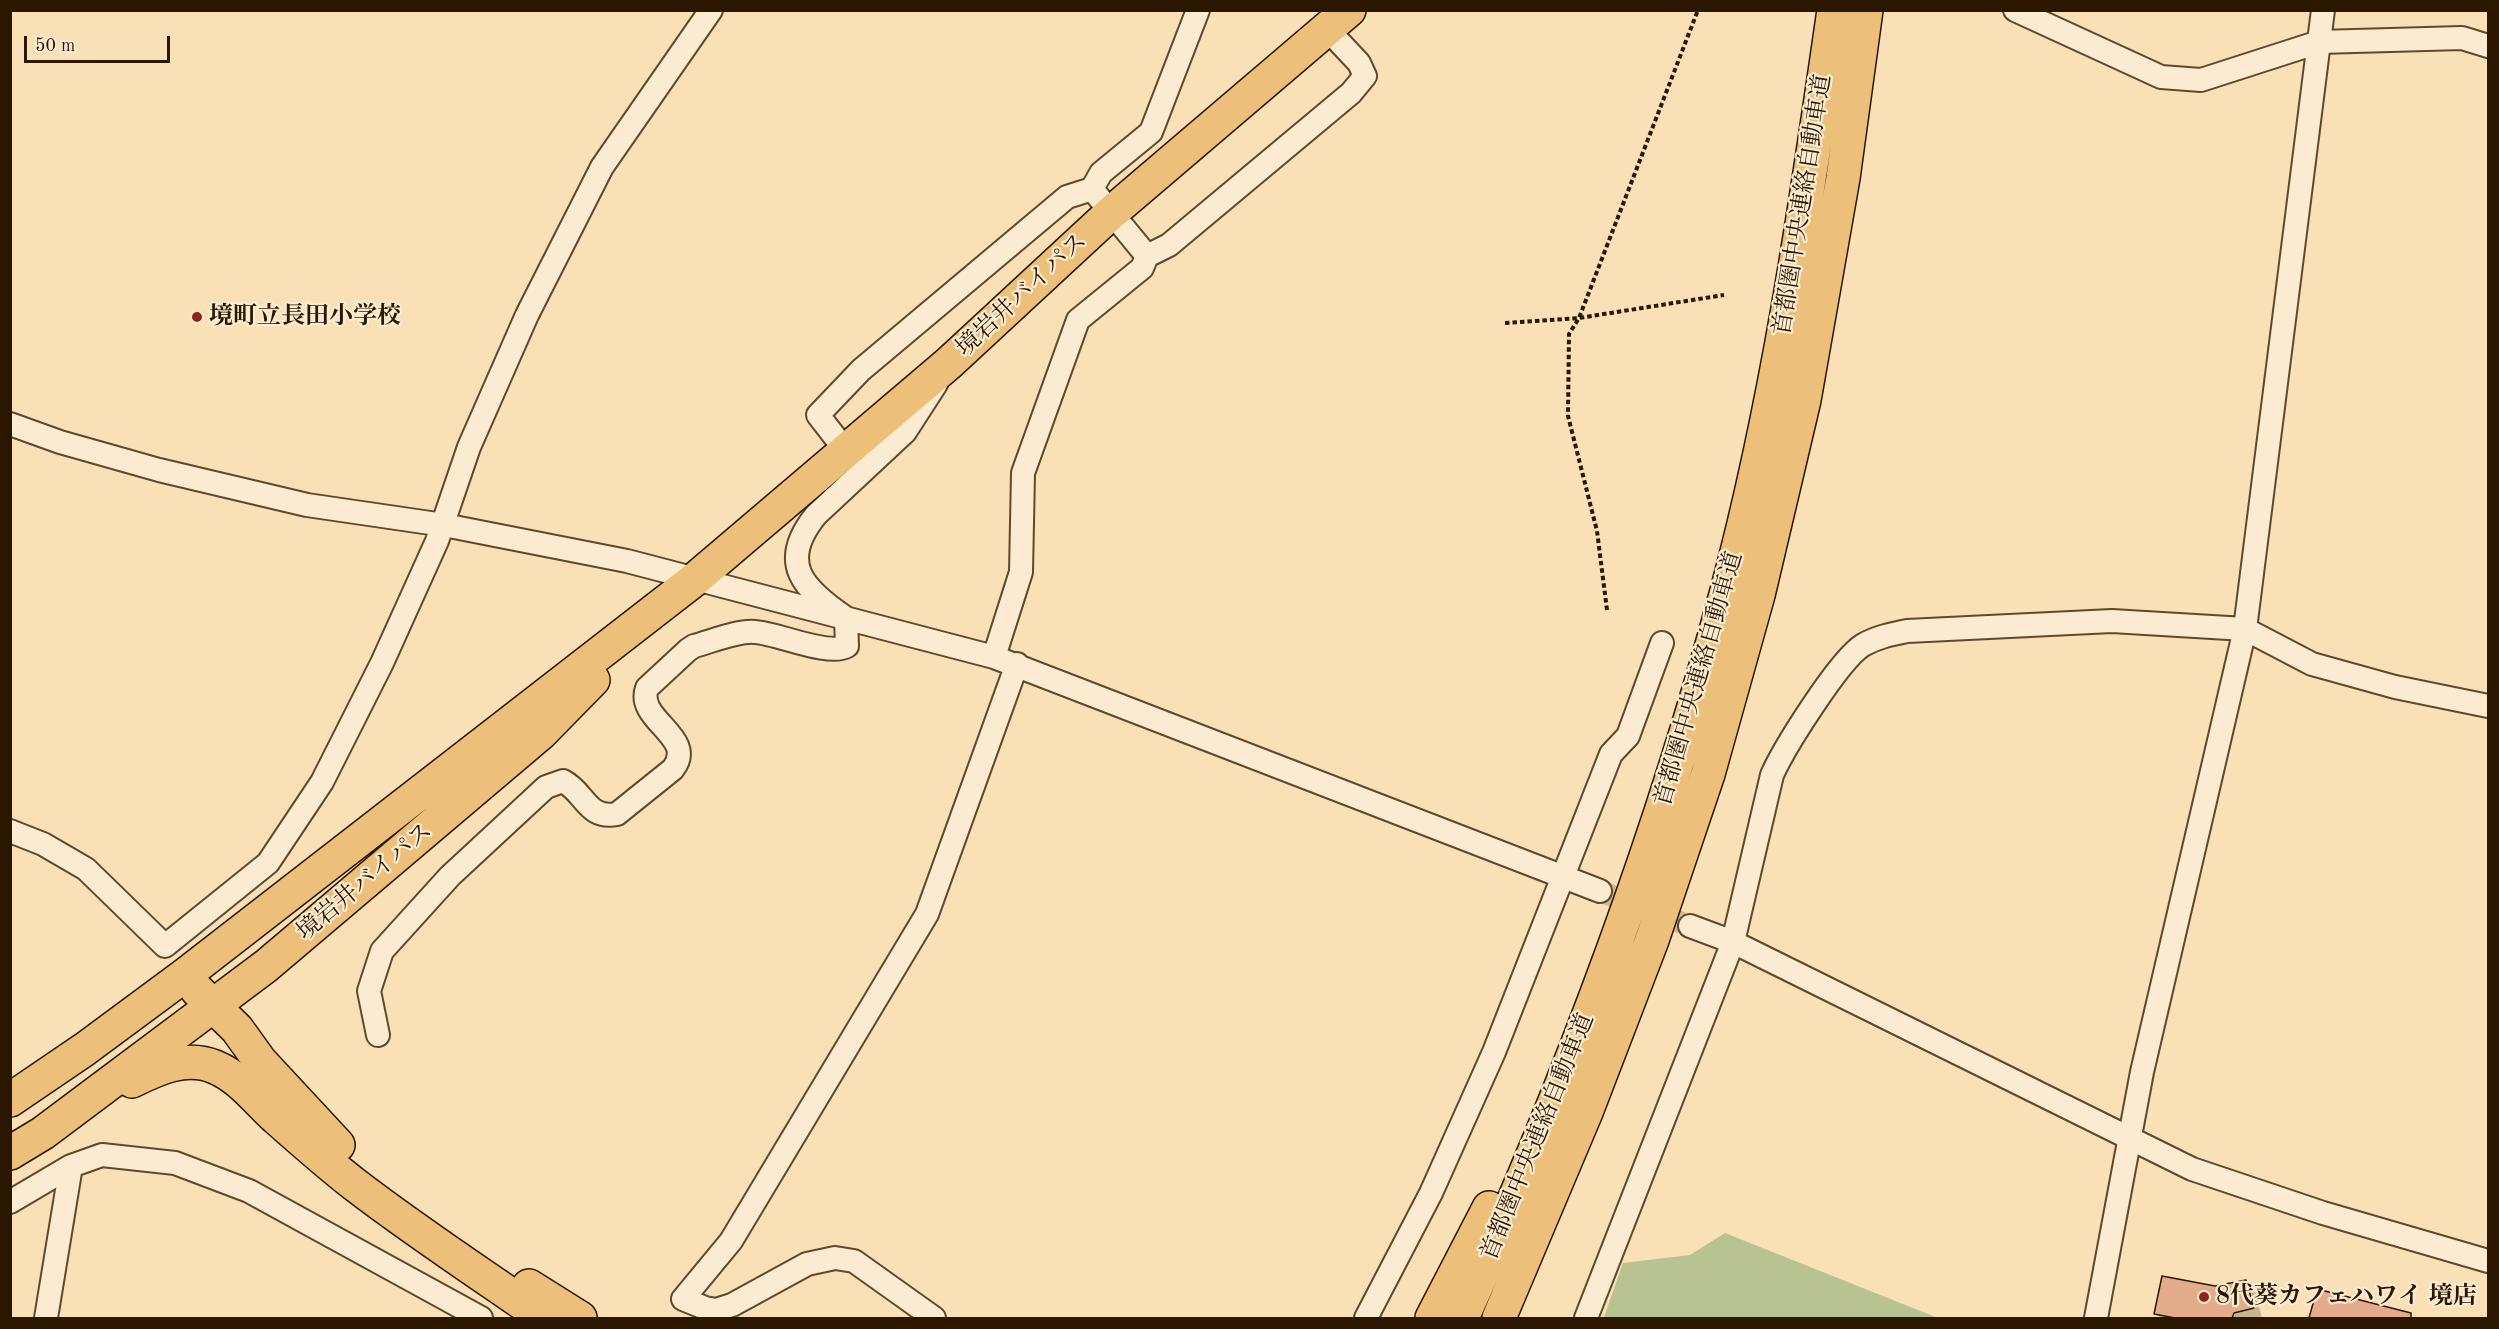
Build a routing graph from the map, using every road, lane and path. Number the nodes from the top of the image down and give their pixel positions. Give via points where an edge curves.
1 (711, 10) edge
2 (1198, 10) edge
3 (1698, 10) edge
4 (1834, 10) edge
5 (1866, 10) edge
6 (2015, 10) edge
7 (2323, 10) edge
8 (1338, 20) edge
9 (2319, 42) junction
10 (2488, 46) edge
11 (1101, 201) junction
12 (1147, 256) junction
13 (1724, 295) dead end
14 (1579, 318) junction
15 (1505, 323) dead end
16 (949, 363) junction
17 (10, 424) edge
18 (846, 451) junction
19 (444, 525) junction
20 (694, 580) junction
21 (1607, 610) dead end
22 (846, 618) junction
23 (2245, 629) junction
24 (1662, 643) dead end
25 (994, 657) junction
26 (1017, 664) junction
27 (2488, 706) edge
28 (10, 831) edge
29 (1564, 877) junction
30 (1600, 891) tunnel mouth
31 (1690, 926) tunnel mouth
32 (1620, 932) junction
33 (1733, 942) junction
34 (185, 975) junction
35 (212, 1007) junction
36 (378, 1035) dead end
37 (10, 1100) edge
38 (43, 1132) junction
39 (2127, 1139) junction
40 (311, 1146) junction
41 (10, 1153) edge
42 (71, 1166) junction
43 (10, 1202) edge
44 (2488, 1262) edge
45 (46, 1318) edge
46 (481, 1318) edge
47 (544, 1318) edge
48 (580, 1318) edge
49 (934, 1318) edge
50 (1366, 1318) edge
51 (1432, 1318) edge
52 (1462, 1318) edge
53 (1498, 1318) edge
54 (1586, 1318) edge
55 (2096, 1318) edge

1 - 19 street via 602,167 526,315 469,447
2 - 11 street via 1150,132 1101,173
3 - 14 path
4 - 32 highway, 首都圏中央連絡自動車道 via 1772,396 1730,577 1678,762
5 - 53 highway, 首都圏中央連絡自動車道 via 1843,178 1804,400 1755,607 1708,774 1652,940 1586,1113
6 - 9 street via 2161,77 2201,80
7 - 9 street
8 - 11 highway, 境岩井バイパス
8 - 12 street via 1365,76 1351,93 1169,245
9 - 10 street via 2462,38
9 - 23 street
11 - 12 street
11 - 16 highway, 境岩井バイパス
11 - 18 street via 1067,197 861,370 818,415
12 - 25 street via 1142,268 1078,320 1023,473 1021,572
13 - 14 path
14 - 15 path
14 - 21 path via 1569,334 1568,416 1597,531
16 - 18 highway, 境岩井バイパス
16 - 22 street via 905,432 816,515 798,544 796,563 800,576 822,602
17 - 19 street via 182,476 306,505
18 - 20 highway, 境岩井バイパス
19 - 20 street via 618,559
19 - 28 street via 382,663 322,782 268,863 165,946 86,869 43,844
20 - 22 street
20 - 34 highway, 境岩井バイパス
20 - 35 highway, 境岩井バイパス via 541,733 266,966
22 - 25 street
22 - 36 street via 849,639 841,650 753,631 688,650 644,695 645,705 673,737 679,751 679,761 673,770 617,814 608,816 590,810 571,785 563,781 546,787 450,876 382,951 369,991
23 - 27 street via 2312,664 2395,687
23 - 33 street via 2112,621 1907,631 1861,646 1840,669 1777,766
23 - 39 street
24 - 29 street via 1628,736 1611,754
25 - 26 street
26 - 29 street
26 - 49 street via 927,914 731,1241 683,1299 716,1310 807,1264 835,1258 854,1261
29 - 30 street
29 - 50 street via 1494,1052 1431,1193
31 - 33 street
32 - 51 highway via 1505,1178
32 - 52 highway, 首都圏中央連絡自動車道 via 1554,1102
33 - 39 street
33 - 54 street
34 - 35 highway
34 - 37 highway, 境岩井バイパス
35 - 38 highway, 境岩井バイパス
35 - 40 highway via 233,1050
35 - 48 highway via 237,1029 260,1061 329,1137 402,1197 564,1311
38 - 40 highway via 63,1125 111,1092 159,1067 201,1063 240,1082
38 - 41 highway, 境岩井バイパス
39 - 44 street via 2247,1189
39 - 55 street
40 - 47 highway via 353,1183
42 - 43 street
42 - 45 street
42 - 46 street via 102,1155 175,1163 249,1191

